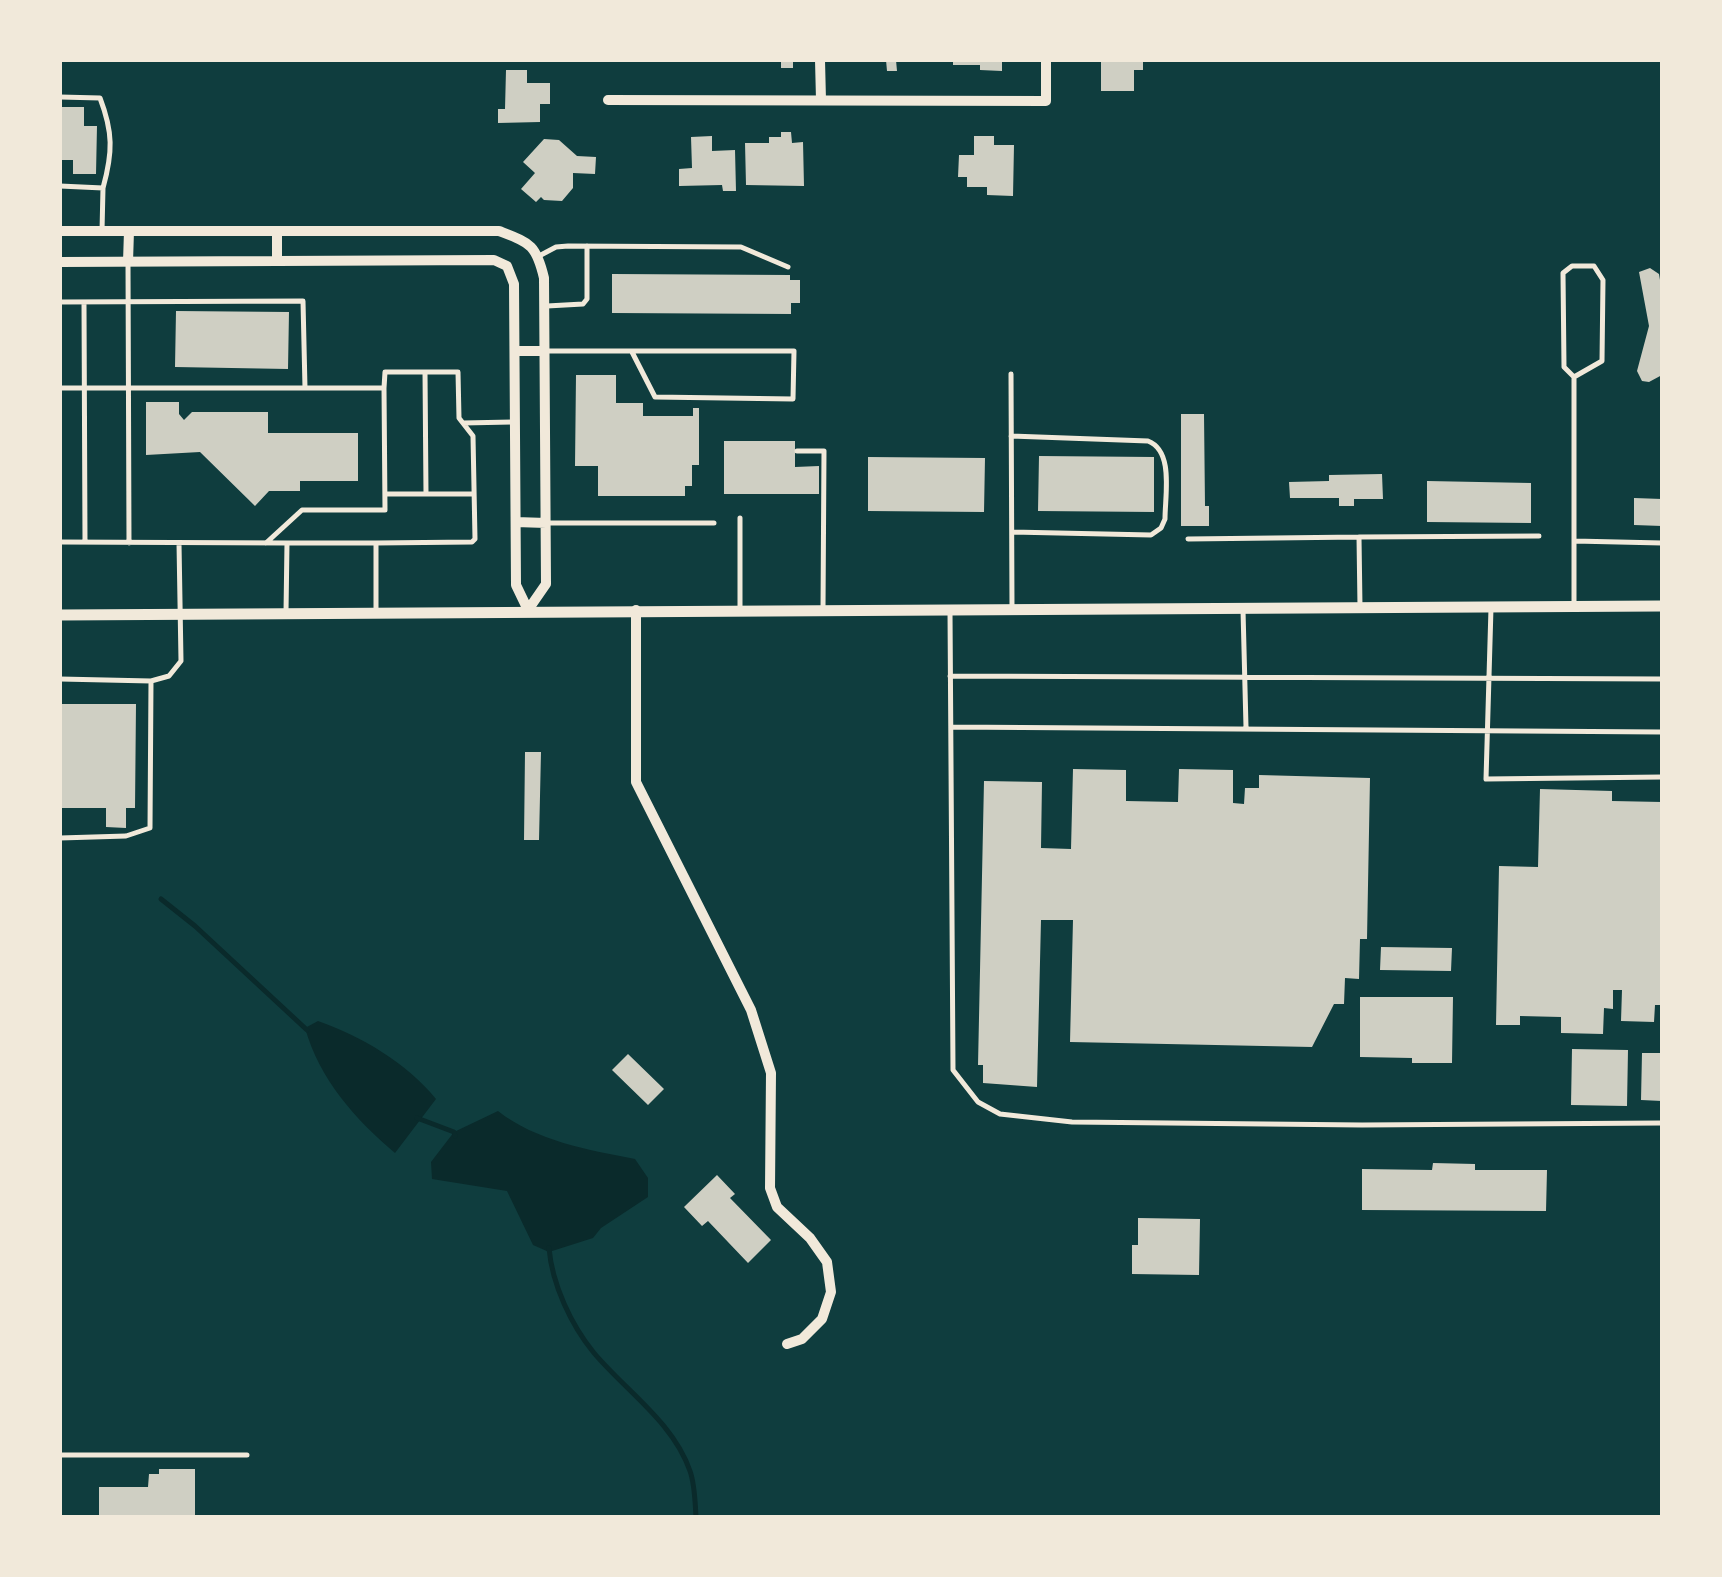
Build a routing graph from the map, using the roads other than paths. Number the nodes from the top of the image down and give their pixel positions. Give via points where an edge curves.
1 (820, 60) edge
2 (1046, 60) edge
3 (60, 97) edge
4 (608, 100) dead end
5 (821, 100) junction
6 (60, 186) edge
7 (103, 188) junction
8 (102, 230) junction
9 (128, 230) junction
10 (277, 230) junction
11 (60, 231) edge
12 (587, 246) junction
13 (539, 256) junction
14 (277, 261) junction
15 (60, 262) edge
16 (128, 262) junction
17 (788, 268) dead end
18 (60, 302) edge
19 (84, 303) junction
20 (128, 303) junction
21 (544, 306) junction
22 (515, 351) junction
23 (544, 351) junction
24 (632, 352) junction
25 (425, 372) junction
26 (1011, 374) dead end
27 (1574, 377) junction
28 (60, 388) edge
29 (84, 388) junction
30 (305, 388) junction
31 (384, 388) junction
32 (128, 389) junction
33 (515, 422) junction
34 (463, 423) junction
35 (1011, 436) junction
36 (797, 451) dead end
37 (385, 494) junction
38 (426, 494) junction
39 (474, 494) junction
40 (740, 518) dead end
41 (516, 522) junction
42 (546, 523) junction
43 (714, 523) dead end
44 (1012, 532) junction
45 (1538, 536) dead end
46 (1359, 538) junction
47 (1188, 539) dead end
48 (1574, 541) junction
49 (60, 542) edge
50 (85, 542) junction
51 (129, 543) junction
52 (179, 543) junction
53 (266, 543) junction
54 (287, 543) junction
55 (376, 543) junction
56 (1662, 543) edge
57 (1491, 606) junction
58 (1574, 606) junction
59 (1662, 606) edge
60 (1243, 607) junction
61 (1360, 607) junction
62 (950, 608) junction
63 (1012, 608) junction
64 (740, 609) junction
65 (823, 609) junction
66 (528, 610) junction
67 (636, 610) junction
68 (286, 612) junction
69 (376, 612) junction
70 (181, 614) junction
71 (60, 615) edge
72 (950, 676) junction
73 (1489, 678) junction
74 (60, 679) edge
75 (1662, 679) edge
76 (1245, 680) junction
77 (151, 681) junction
78 (951, 727) junction
79 (1246, 727) junction
80 (1488, 731) junction
81 (1662, 732) edge
82 (1662, 777) edge
83 (60, 838) edge
84 (1662, 1123) edge
85 (787, 1344) dead end
86 (247, 1455) dead end
87 (60, 1456) edge

1 - 5 street
2 - 5 street via 1046,101
3 - 7 lane via 100,98 112,128
4 - 5 street
6 - 7 lane
7 - 8 lane
8 - 9 street
8 - 11 street
9 - 10 street
9 - 16 street
10 - 13 street via 500,230 530,243
10 - 14 street
12 - 13 lane via 556,247
12 - 17 lane via 740,247
12 - 21 lane via 587,299
13 - 21 street
14 - 16 street
14 - 22 street via 494,260 507,266 514,284
15 - 16 street
16 - 20 lane
18 - 19 lane
19 - 20 lane
19 - 29 lane
20 - 30 lane via 303,301
20 - 32 lane
21 - 23 street
22 - 23 street
22 - 33 street
23 - 24 lane
23 - 42 street
24 - 24 lane via 794,351 792,399 655,397
25 - 31 lane via 385,372
25 - 34 lane via 458,372
25 - 38 lane
26 - 35 lane
27 - 27 lane via 1602,362 1603,280 1594,266 1563,273 1564,367
27 - 48 lane
28 - 29 lane
29 - 32 lane
29 - 50 lane
30 - 31 lane
30 - 32 lane
31 - 37 lane
32 - 51 lane
33 - 34 lane
33 - 41 street
34 - 39 lane via 473,436
35 - 44 lane
35 - 44 lane via 1156,444 1164,454 1165,503 1165,519 1151,535
36 - 65 lane via 824,451
37 - 38 lane
37 - 53 lane via 384,510 302,510
38 - 39 lane
39 - 55 lane via 472,542
40 - 64 lane
41 - 42 street
41 - 66 street via 516,586
42 - 43 lane
42 - 66 street via 546,584
44 - 63 lane
45 - 46 lane
46 - 47 lane
46 - 61 lane
48 - 56 lane
48 - 58 lane
49 - 50 lane
50 - 51 lane
51 - 52 lane
52 - 53 lane
52 - 70 lane
53 - 54 lane
54 - 55 lane
54 - 68 lane
55 - 69 lane
57 - 58 street
57 - 61 street
57 - 73 lane
58 - 59 street
60 - 61 street
60 - 63 street
60 - 76 lane
62 - 63 street
62 - 65 street
62 - 72 lane
64 - 65 street
64 - 67 street
66 - 67 street
66 - 69 street
67 - 85 street via 636,782 751,1010 771,1072 770,1188 777,1207 828,1262 831,1292 822,1318
68 - 69 street
68 - 70 street
70 - 71 street
70 - 77 lane via 182,662 169,676
72 - 76 lane
72 - 78 lane
73 - 75 lane
73 - 76 lane
73 - 80 lane
74 - 77 lane
76 - 79 lane
77 - 83 lane via 150,828 126,836
78 - 79 lane
78 - 84 lane via 954,1070 978,1102 1000,1114 1072,1122
79 - 80 lane
80 - 81 lane
80 - 82 lane via 1486,779
86 - 87 lane

